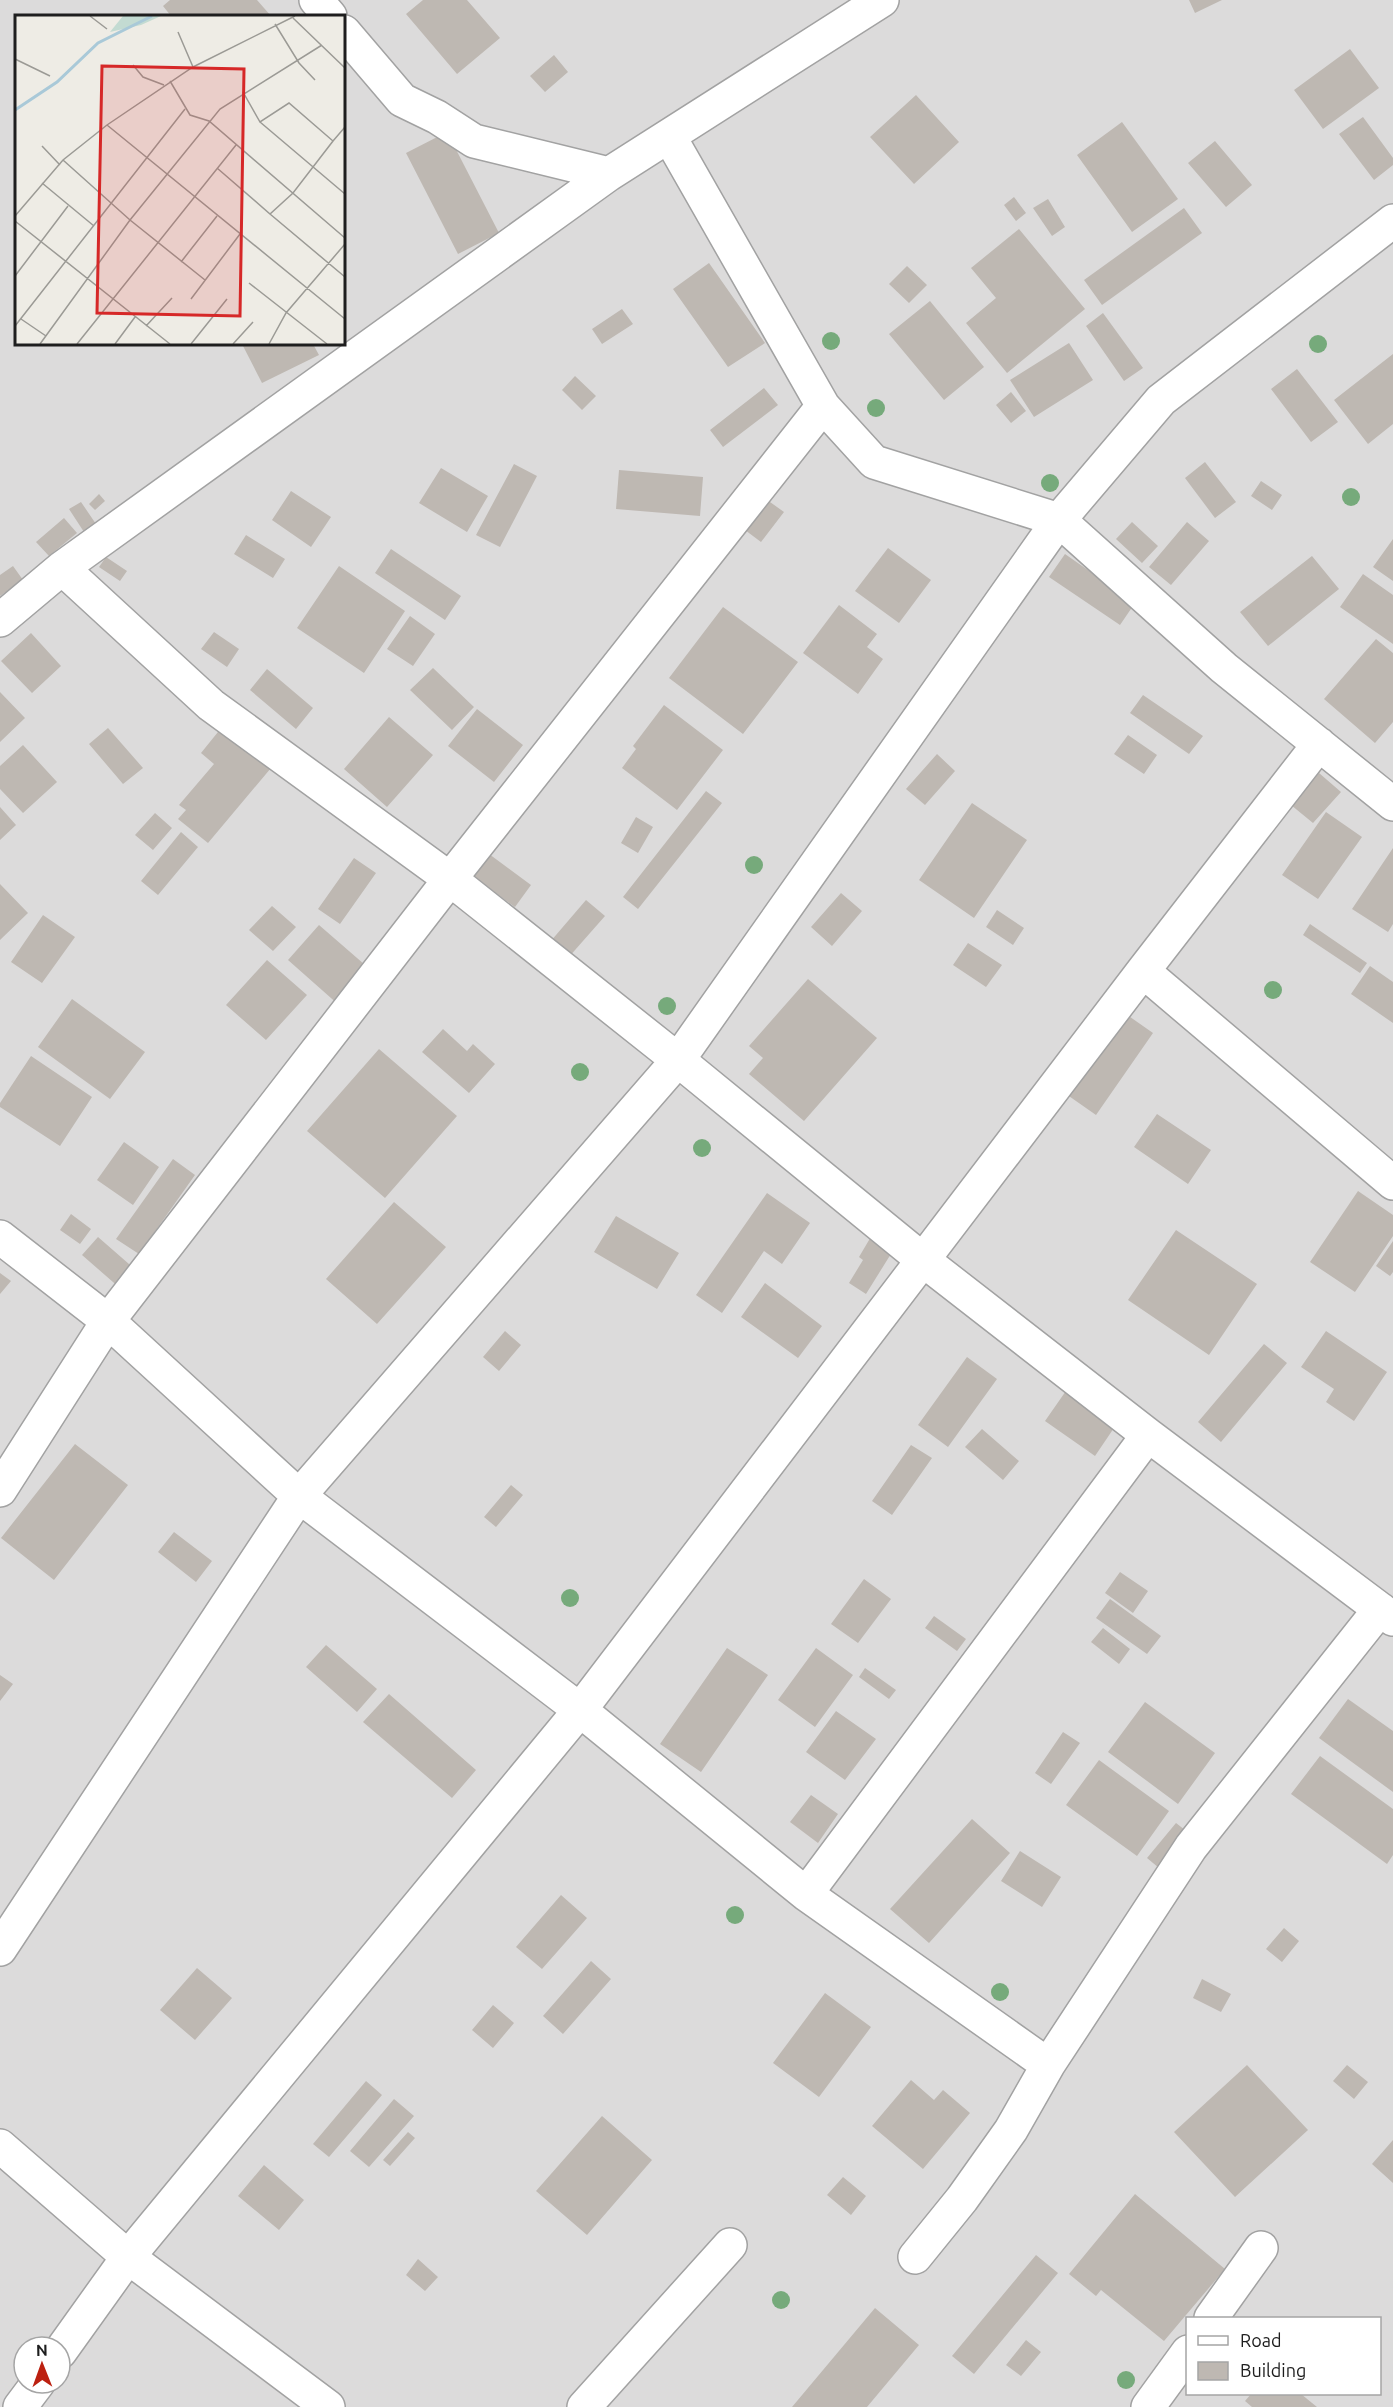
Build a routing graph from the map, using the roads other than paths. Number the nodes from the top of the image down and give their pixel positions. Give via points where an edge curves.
1 (316, 0) edge
2 (882, 0) edge
3 (329, 15) edge
4 (345, 33) edge
5 (669, 136) junction
6 (609, 174) junction
7 (1391, 226) edge
8 (823, 406) junction
9 (1059, 520) junction
10 (62, 568) junction
11 (0, 620) edge
12 (1319, 744) junction
13 (1393, 804) edge
14 (450, 879) junction
15 (1143, 971) junction
16 (678, 1060) junction
17 (1393, 1183) edge
18 (0, 1237) edge
19 (922, 1260) junction
20 (108, 1320) junction
21 (1148, 1436) junction
22 (0, 1491) edge
23 (299, 1496) junction
24 (1387, 1614) edge
25 (580, 1710) junction
26 (806, 1894) junction
27 (0, 1949) edge
28 (1048, 2065) junction
29 (0, 2146) edge
30 (730, 2245) dead end
31 (1261, 2248) dead end
32 (915, 2257) dead end
33 (128, 2258) junction
34 (1212, 2317) edge
35 (72, 2335) edge
36 (1186, 2355) edge
37 (328, 2407) edge
38 (584, 2407) edge
39 (1148, 2407) edge

1 - 3 street
2 - 5 street
4 - 6 street via 402,100 474,141
5 - 6 street
5 - 8 street
6 - 10 street
7 - 9 street via 1161,400
8 - 9 street via 874,462
8 - 14 street
9 - 12 street via 1224,668
9 - 16 street
10 - 11 street
10 - 14 street via 211,705
12 - 13 street
12 - 15 street
14 - 16 street
14 - 20 street
15 - 17 street
15 - 19 street
16 - 19 street
16 - 23 street
18 - 20 street
19 - 21 street
19 - 25 street
20 - 22 street
20 - 23 street
21 - 24 street
21 - 26 street
23 - 25 street
23 - 27 street
24 - 28 street via 1191,1847
25 - 26 street
25 - 33 street
26 - 28 street
28 - 32 street via 999,2147
29 - 33 street
30 - 38 street
31 - 34 street
33 - 35 street
33 - 37 street
36 - 39 street

